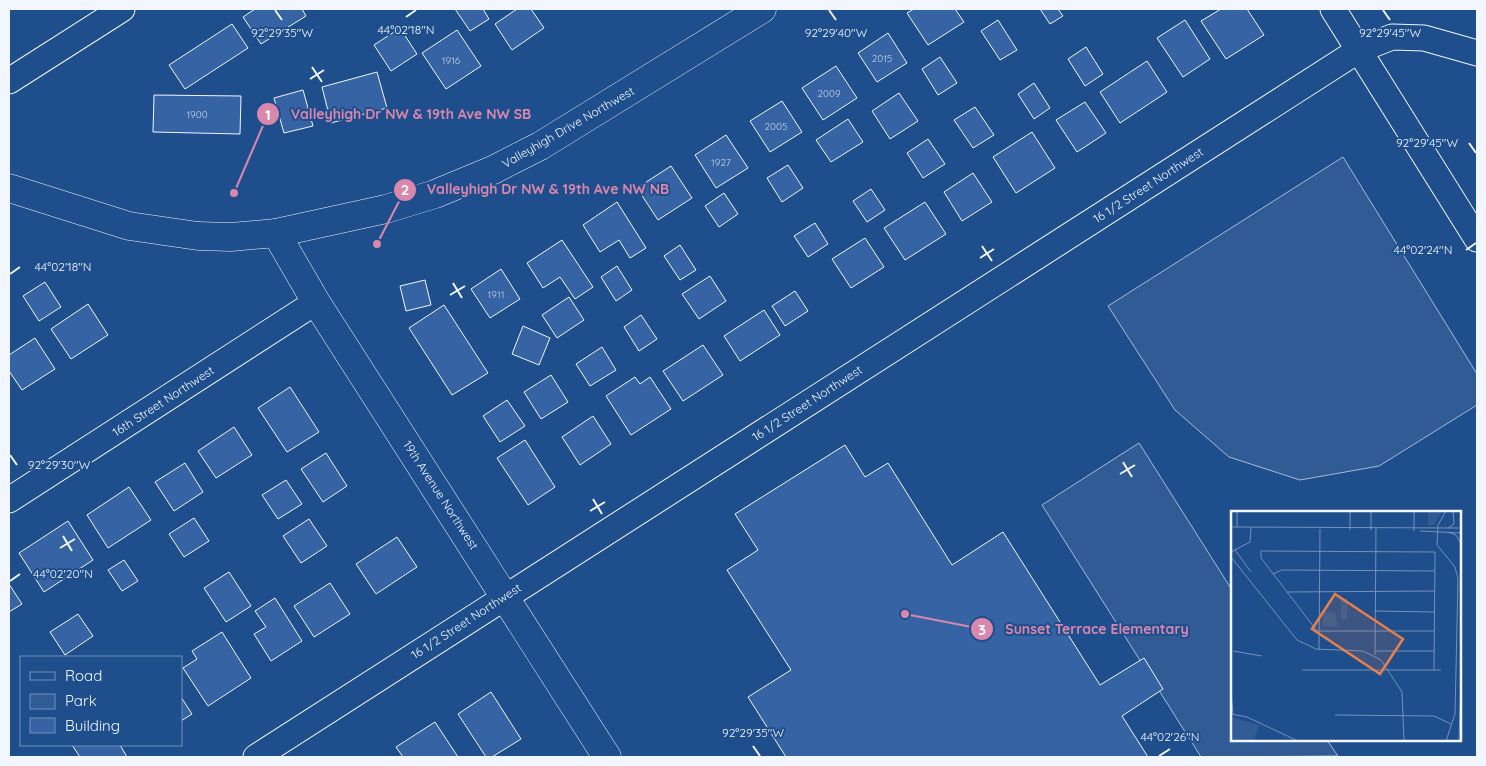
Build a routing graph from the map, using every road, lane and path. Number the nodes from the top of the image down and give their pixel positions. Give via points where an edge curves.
1 (122, 9) edge
2 (762, 9) edge
3 (1334, 9) edge
4 (1359, 50) junction
5 (1477, 53) edge
6 (9, 81) edge
7 (9, 188) edge
8 (276, 233) junction
9 (1477, 239) edge
10 (316, 302) junction
11 (9, 500) edge
12 (505, 596) junction
13 (256, 757) edge
14 (607, 757) edge

1 - 6 street
2 - 8 main road, Valleyhigh Drive Northwest via 594,114 494,170 435,194 386,209
3 - 4 street
4 - 5 street, 16 1/2 Street Northwest via 1392,37 1424,38
4 - 9 street
4 - 12 street, 16 1/2 Street Northwest
7 - 8 main road, Valleyhigh Drive Northwest via 158,232 231,236
8 - 10 main road, 19th Avenue Northwest
10 - 11 street, 16th Street Northwest
10 - 12 main road, 19th Avenue Northwest
12 - 13 street, 16 1/2 Street Northwest
12 - 14 main road, 19th Avenue Northwest

